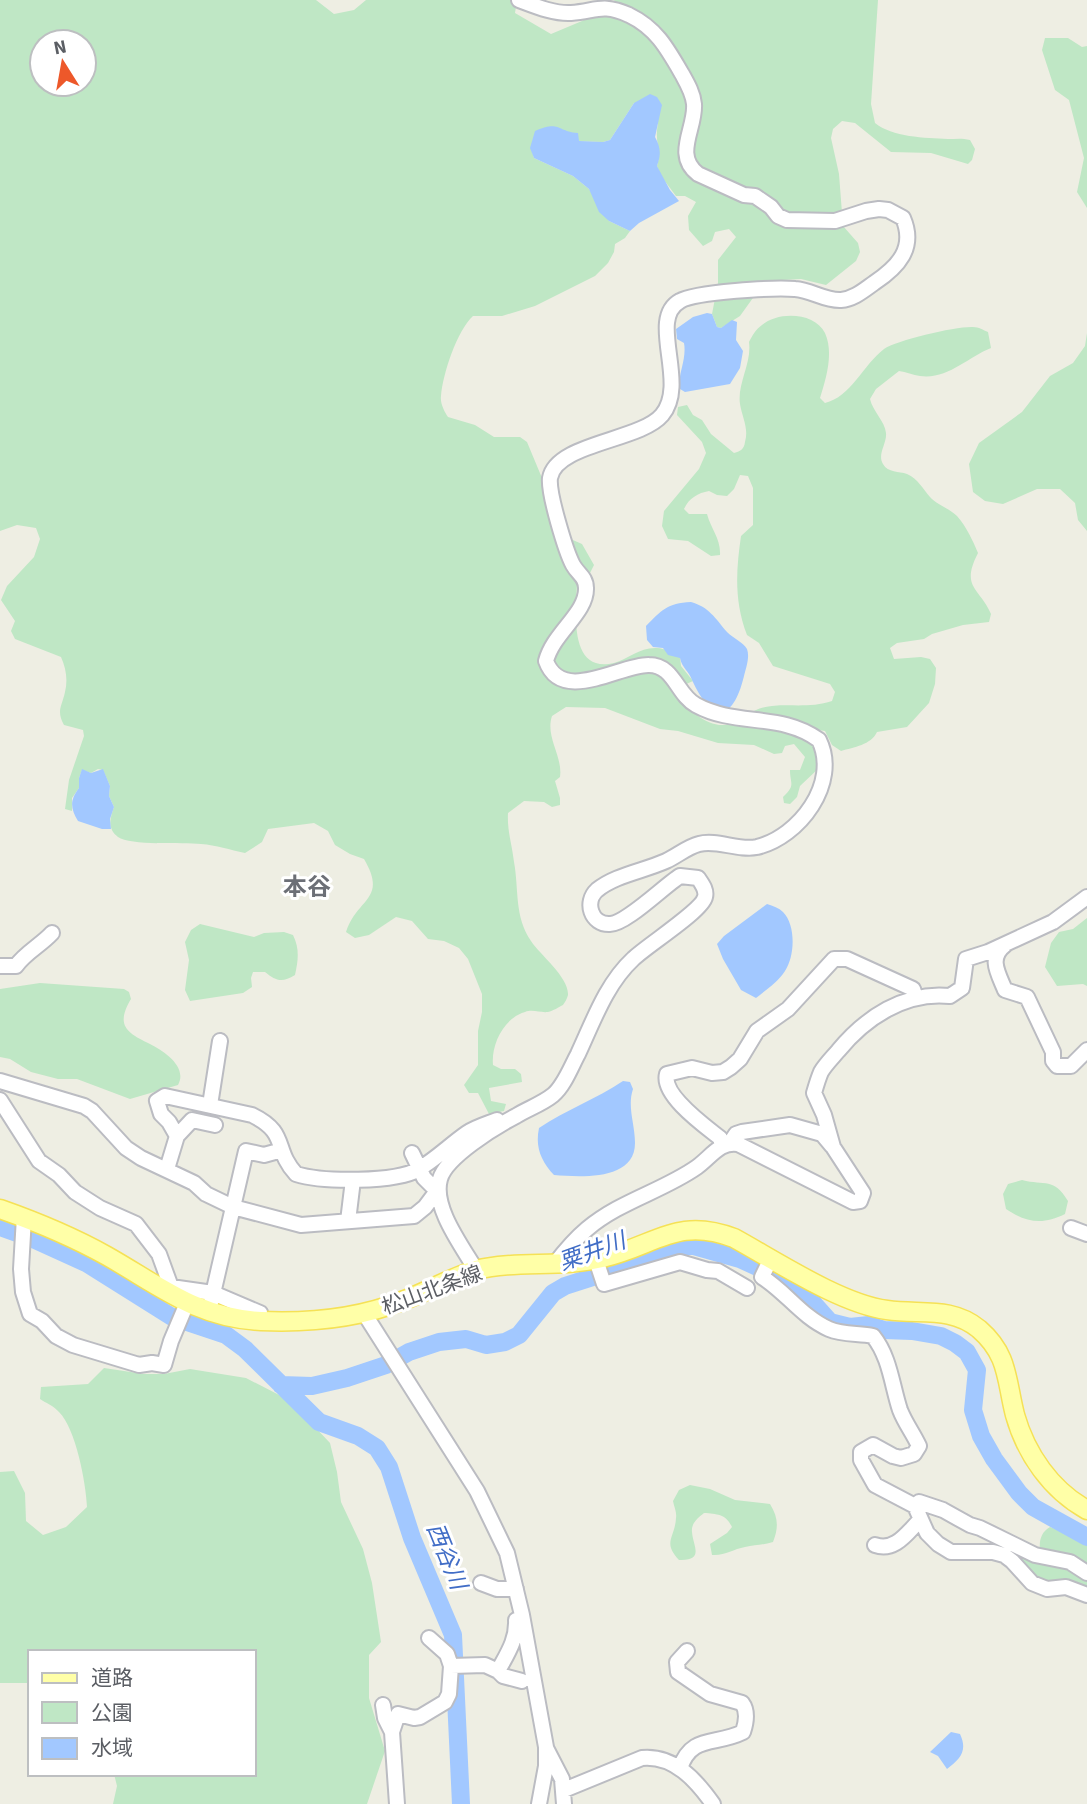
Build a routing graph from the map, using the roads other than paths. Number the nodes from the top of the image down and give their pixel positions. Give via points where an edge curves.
1 (519, 0) edge
2 (1087, 897) edge
3 (52, 933) dead end
4 (1009, 942) junction
5 (0, 966) edge
6 (914, 992) junction
7 (950, 996) junction
8 (891, 1008) junction
9 (220, 1041) dead end
10 (1087, 1050) edge
11 (0, 1081) edge
12 (0, 1100) edge
13 (210, 1105) junction
14 (215, 1125) dead end
15 (177, 1136) junction
16 (474, 1136) junction
17 (726, 1144) junction
18 (833, 1147) junction
19 (282, 1150) junction
20 (412, 1153) dead end
21 (167, 1169) junction
22 (419, 1170) junction
23 (354, 1180) junction
24 (437, 1191) junction
25 (233, 1207) junction
26 (0, 1209) edge
27 (348, 1220) junction
28 (23, 1222) junction
29 (1071, 1228) dead end
30 (1087, 1234) edge
31 (554, 1265) junction
32 (767, 1266) junction
33 (476, 1270) junction
34 (599, 1270) junction
35 (747, 1288) dead end
36 (169, 1290) junction
37 (213, 1293) junction
38 (186, 1306) junction
39 (209, 1311) junction
40 (365, 1313) junction
41 (259, 1321) junction
42 (1087, 1510) edge
43 (918, 1513) junction
44 (875, 1545) dead end
45 (1087, 1573) edge
46 (481, 1583) dead end
47 (516, 1589) junction
48 (1087, 1595) edge
49 (522, 1615) junction
50 (429, 1638) dead end
51 (687, 1651) dead end
52 (455, 1666) junction
53 (498, 1671) junction
54 (522, 1681) dead end
55 (383, 1705) dead end
56 (392, 1732) junction
57 (546, 1747) junction
58 (680, 1769) junction
59 (561, 1799) edge
60 (404, 1803) edge
61 (538, 1804) edge
62 (713, 1804) edge

1 - 16 street via 571,13 614,9 647,25 666,46 691,94 693,116 685,146 691,169 698,174 755,196 787,220 835,221 888,210 903,218 909,237 906,251 890,273 850,298 829,299 785,289 704,294 678,302 666,318 672,372 668,407 652,425 568,457 550,477 568,552 586,587 576,615 549,649 546,661 553,673 585,681 634,667 662,668 693,704 731,718 775,721 811,734 819,740 825,760 823,778 809,811 772,842 742,849 699,844 594,893 590,902 594,916 611,924 623,920 680,876 698,878 705,897 698,909 620,973 554,1094
2 - 4 street via 1054,922
3 - 5 street via 16,966
4 - 7 street via 966,959 962,988
4 - 10 street via 997,951 995,966 1005,990 1027,997 1053,1061 1057,1066 1071,1066
6 - 7 street via 941,990
6 - 8 street
6 - 17 street via 846,959 834,959 788,1009 757,1031 731,1068 712,1073 692,1068 667,1074 666,1085 673,1096
7 - 8 street via 927,995
8 - 18 street via 855,1031 821,1072 814,1093
9 - 13 street
11 - 21 street via 84,1106 126,1148
12 - 36 street via 39,1161 75,1192 136,1224 159,1254
13 - 15 street via 171,1096 160,1098 161,1114
13 - 19 street via 263,1121 274,1129
14 - 15 street via 192,1121
15 - 21 street
16 - 22 street
16 - 24 street via 440,1175
17 - 18 street via 742,1132 789,1125 822,1134
17 - 18 street via 738,1144 853,1202 860,1201 859,1184
17 - 31 street via 697,1167 638,1196 587,1229
19 - 23 street via 296,1174
19 - 25 street via 264,1155 246,1151
20 - 22 street
21 - 25 street
22 - 23 street
22 - 24 street
23 - 27 street
24 - 27 street via 414,1216
24 - 33 street via 439,1204
25 - 27 street via 301,1225
25 - 37 street
26 - 28 main road, 松山北条線
28 - 36 main road, 松山北条線 via 99,1251
28 - 38 street via 27,1306 30,1314 64,1340 108,1358 164,1365
29 - 30 street
31 - 33 main road, 松山北条線
31 - 34 main road, 松山北条線
32 - 34 main road, 松山北条線 via 734,1238 689,1229 627,1251
32 - 42 main road, 松山北条線 via 857,1303 952,1314 979,1329 1002,1359 1014,1413 1033,1458 1055,1485
32 - 43 street via 762,1277 828,1329 876,1340 890,1369 901,1414 919,1446 914,1454 901,1458 873,1445 861,1452 860,1460 875,1485
33 - 40 main road, 松山北条線
34 - 35 street via 604,1284 680,1262 718,1271
36 - 37 street
36 - 38 main road, 松山北条線
37 - 39 street
37 - 41 street via 260,1313
38 - 39 main road, 松山北条線
39 - 41 main road, 松山北条線
40 - 41 main road, 松山北条線
40 - 47 street via 477,1491 507,1553
43 - 44 street via 897,1543 883,1548
43 - 45 street via 919,1502 943,1510 1018,1548 1070,1562
43 - 48 street via 927,1533 951,1552 1004,1555 1032,1583
46 - 47 street
47 - 49 street
49 - 53 street via 516,1620 514,1642
49 - 57 street
50 - 52 street
51 - 58 street via 677,1662 678,1672 710,1694 742,1703 746,1724 743,1732 733,1737 695,1745 685,1754
52 - 53 street via 485,1665
52 - 56 street via 445,1702 420,1717 398,1714
53 - 54 street
55 - 56 street
56 - 60 street
57 - 59 street via 558,1769
57 - 61 street
58 - 59 street via 652,1757 642,1758
58 - 62 street

